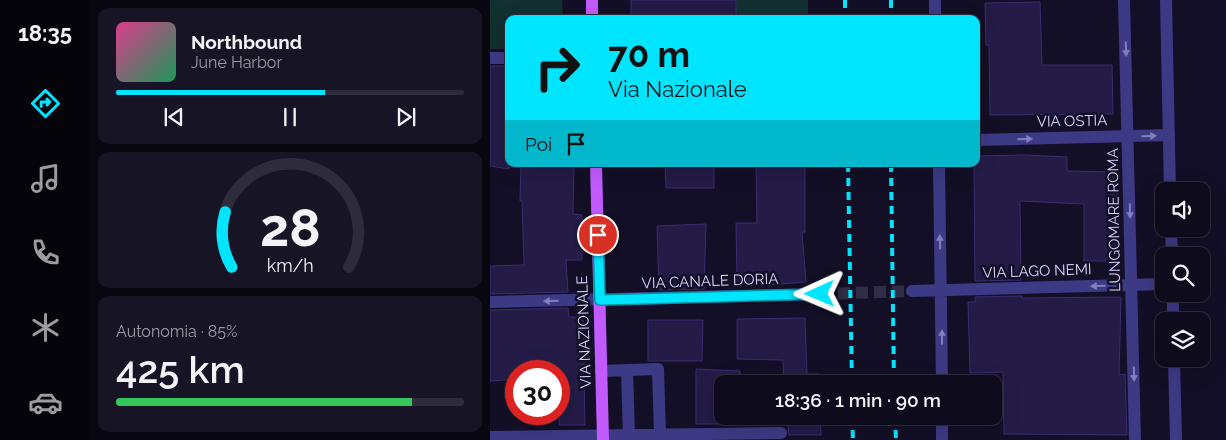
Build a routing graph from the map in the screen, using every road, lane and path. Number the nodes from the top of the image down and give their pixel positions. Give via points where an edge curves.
1 (592, 0) edge
2 (935, 0) edge
3 (1124, 0) edge
4 (1166, 0) edge
5 (592, 15) edge
6 (935, 15) edge
7 (490, 58) edge
8 (505, 58) edge
9 (1169, 135) junction
10 (1128, 136) junction
11 (980, 140) edge
12 (596, 167) edge
13 (938, 167) edge
14 (1170, 182) edge
15 (1155, 284) edge
16 (1132, 285) junction
17 (941, 290) junction
18 (912, 291) tunnel mouth
19 (820, 294) tunnel mouth
20 (600, 300) junction
21 (490, 302) edge
22 (1174, 367) edge
23 (601, 371) junction
24 (627, 371) junction
25 (942, 375) edge
26 (942, 425) edge
27 (781, 433) dead end
28 (660, 434) junction
29 (630, 435) junction
30 (490, 437) edge
31 (603, 437) edge
32 (942, 440) edge
33 (1135, 440) edge
34 (1176, 440) edge

1 - 5 main road
2 - 6 street
3 -> 10 street, LUNGOMARE ROMA
4 - 9 street
7 - 8 street
10 -> 9 street, VIA OSTIA
9 - 14 street
11 -> 10 street, VIA OSTIA
10 -> 16 street, LUNGOMARE ROMA
12 - 20 main road, VIA NAZIONALE
17 -> 13 street
15 - 16 street, VIA LAGO NEMI
16 -> 17 street, VIA LAGO NEMI
16 -> 33 street, LUNGOMARE ROMA
17 - 18 street, VIA LAGO NEMI
25 -> 17 street
19 - 20 street, VIA CANALE DORIA
20 -> 21 street, VIA CANALE DORIA
20 - 23 main road, VIA NAZIONALE
22 - 34 street
23 - 24 street
23 - 31 main road, VIA NAZIONALE
24 - 28 street via 658,369
24 - 29 street
26 - 32 street
27 - 28 street
28 - 29 street
29 - 31 street
30 - 31 street

